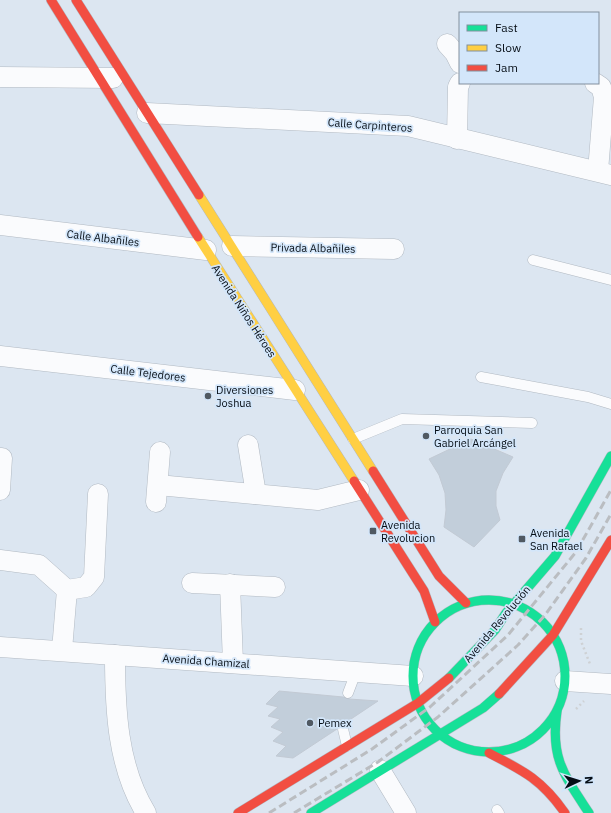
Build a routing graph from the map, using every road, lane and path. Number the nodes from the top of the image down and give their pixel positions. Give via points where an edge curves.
1 (52, 0) edge
2 (76, 0) edge
3 (447, 44) dead end
4 (459, 61) edge
5 (0, 77) edge
6 (99, 78) junction
7 (125, 78) junction
8 (460, 84) edge
9 (596, 84) edge
10 (147, 113) junction
11 (457, 139) junction
12 (604, 173) edge
13 (0, 225) edge
14 (232, 246) junction
15 (394, 249) dead end
16 (206, 250) junction
17 (533, 260) dead end
18 (611, 280) edge
19 (0, 356) edge
20 (481, 377) dead end
21 (295, 390) junction
22 (611, 404) edge
23 (532, 423) dead end
24 (353, 439) junction
25 (248, 445) dead end
26 (160, 452) dead end
27 (611, 456) edge
28 (0, 458) edge
29 (0, 490) edge
30 (359, 490) junction
31 (98, 494) dead end
32 (256, 494) junction
33 (611, 540) edge
34 (0, 560) edge
35 (192, 583) dead end
36 (230, 584) junction
37 (275, 587) dead end
38 (67, 590) junction
39 (466, 602) junction
40 (515, 604) junction
41 (435, 622) junction
42 (581, 626) dead end
43 (553, 635) junction
44 (0, 647) edge
45 (62, 650) junction
46 (115, 655) junction
47 (232, 663) junction
48 (356, 672) junction
49 (413, 676) junction
50 (565, 681) junction
51 (605, 683) edge
52 (348, 692) dead end
53 (418, 704) junction
54 (557, 712) junction
55 (343, 729) dead end
56 (439, 734) junction
57 (347, 746) junction
58 (489, 753) junction
59 (380, 770) junction
60 (146, 813) edge
61 (238, 813) edge
62 (311, 813) edge
63 (406, 813) edge
64 (565, 813) edge
65 (589, 813) edge

1 - 6 main road, Avenida Niños Héroes
2 - 7 main road
3 - 4 street
5 - 6 street
6 - 7 street
6 - 16 main road, Avenida Niños Héroes
7 - 10 main road
8 - 11 street
9 - 12 street via 601,87 604,97
10 - 11 street, Calle Carpinteros via 408,126
10 - 14 main road
11 - 12 street, Calle Carpinteros
13 - 16 street, Calle Albañiles
14 - 15 street, Privada Albañiles
14 - 24 main road
16 - 21 main road, Avenida Niños Héroes
17 - 18 lane
19 - 21 street, Calle Tejedores
20 - 22 lane via 588,397
21 - 30 main road, Avenida Niños Héroes
23 - 24 lane via 402,420
24 - 39 main road via 439,576
25 - 32 street
26 - 32 street via 157,494
27 - 40 main road, Avenida Revolución via 555,556
28 - 29 street
30 - 32 street via 318,500
30 - 41 main road, Avenida Niños Héroes via 424,591
31 - 38 street via 94,577 86,587
33 - 43 main road
34 - 38 street via 39,565
35 - 36 street
36 - 37 street
36 - 47 street
38 - 45 street
39 - 40 main road via 483,599
39 - 41 main road
40 - 43 main road via 531,612
40 - 53 main road, Avenida Revolución via 468,661
41 - 49 main road via 419,644
42 - 51 path via 582,641 589,662
43 - 50 main road via 563,656
43 - 56 main road via 504,690 483,708
44 - 45 street, Avenida Chamizal
45 - 46 street, Avenida Chamizal
46 - 47 street, Avenida Chamizal
46 - 60 street via 115,700 123,760 139,802
47 - 48 street, Avenida Chamizal
48 - 49 street, Avenida Chamizal
48 - 52 lane
49 - 53 main road
50 - 51 street
50 - 54 main road via 564,694
53 - 56 main road via 429,724
53 - 57 main road, Avenida Revolución
54 - 58 main road via 545,729 520,747
54 - 65 main road via 555,750 571,784
55 - 57 lane
56 - 58 main road via 458,746
56 - 59 main road
57 - 61 main road, Avenida Revolución
58 - 64 main road via 527,771 554,796
59 - 62 main road
59 - 63 street

